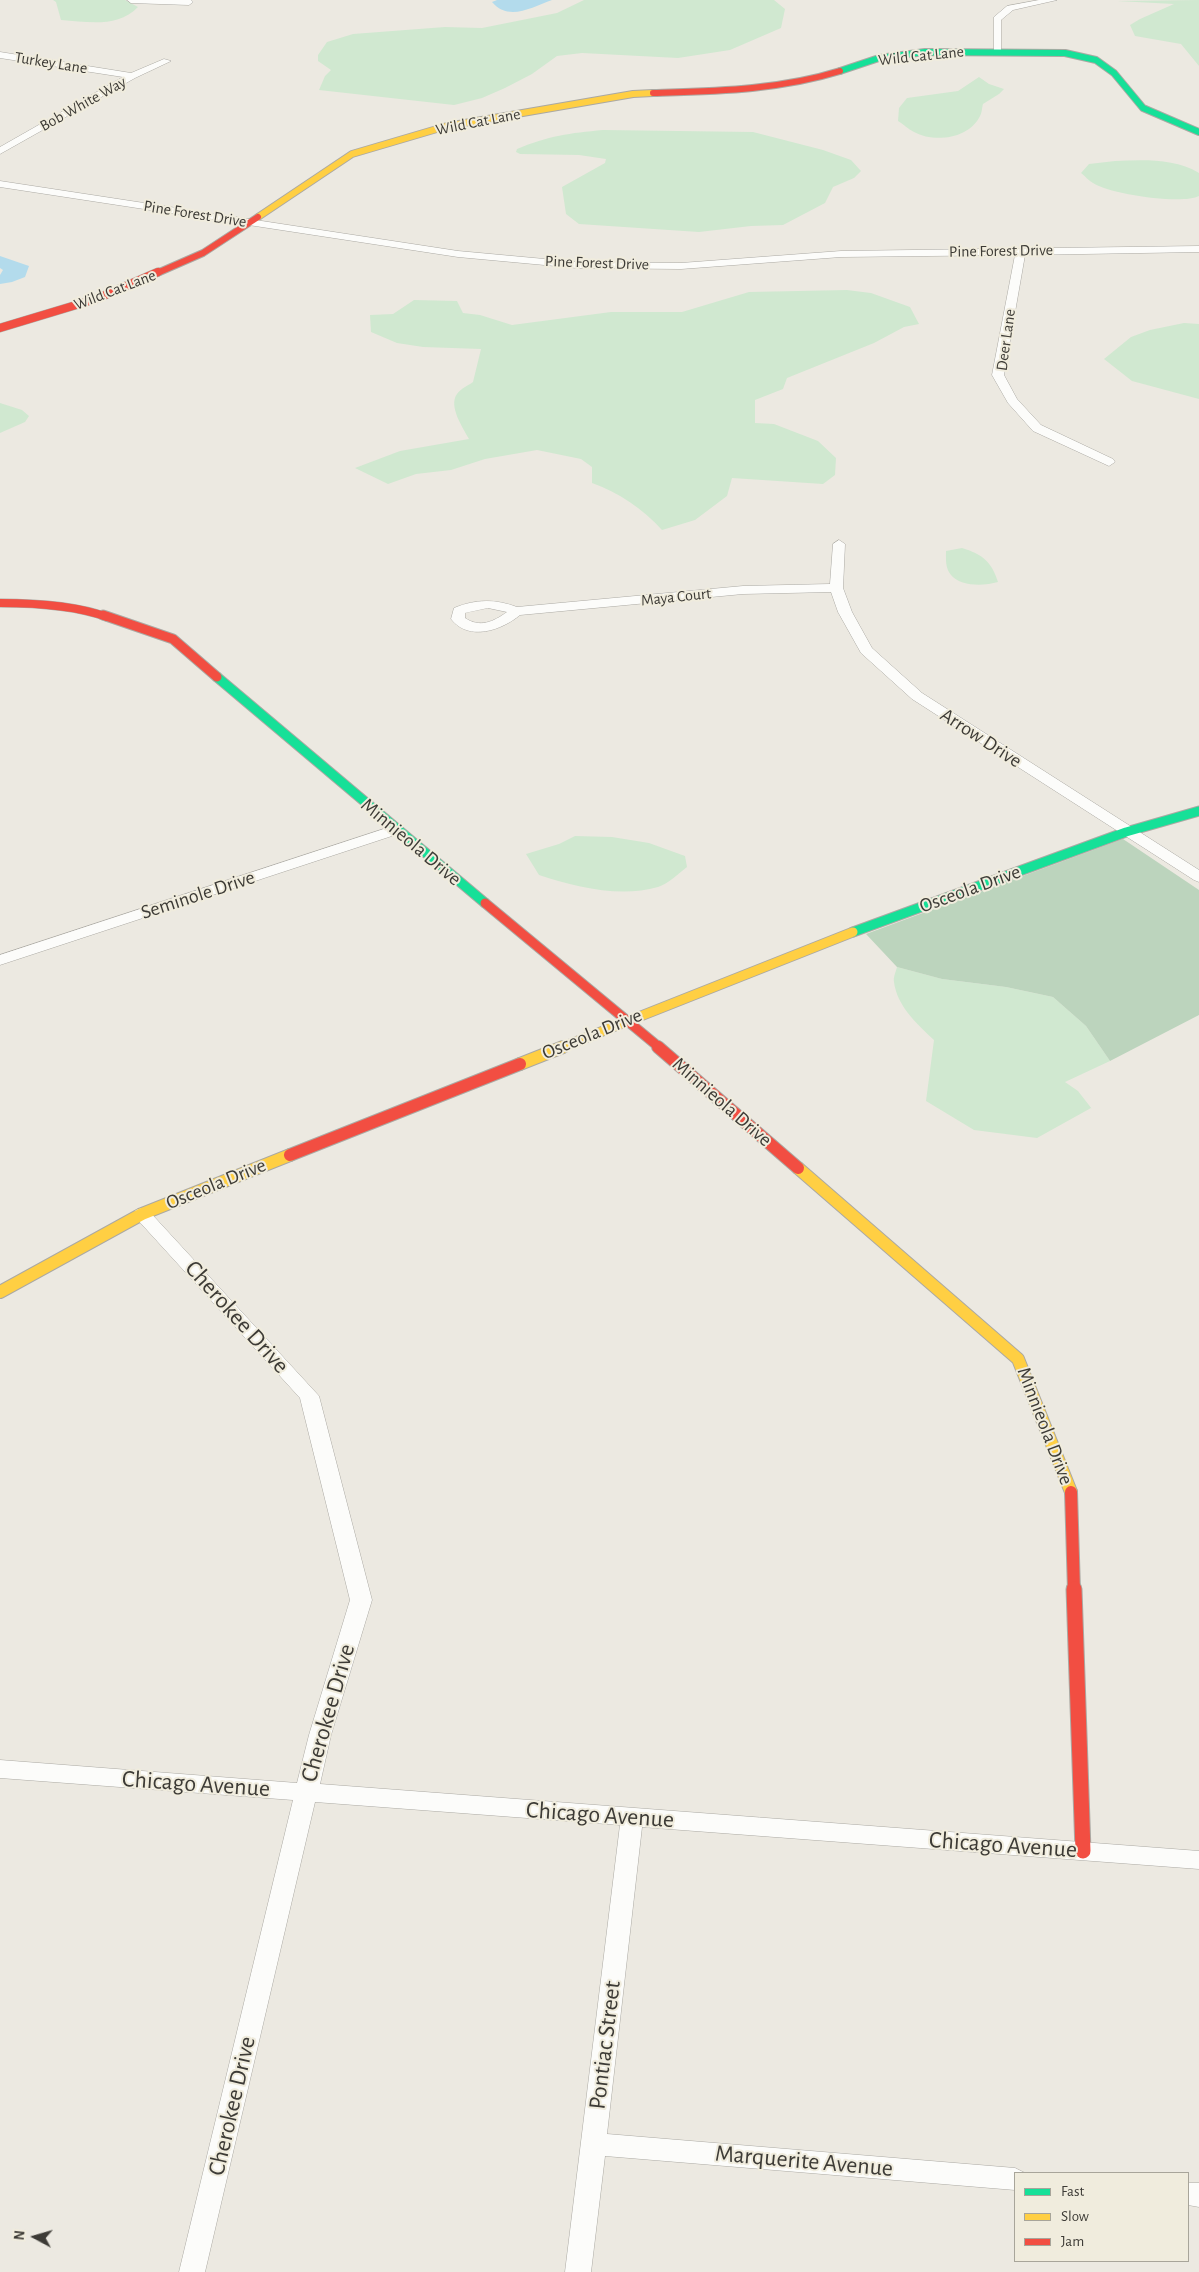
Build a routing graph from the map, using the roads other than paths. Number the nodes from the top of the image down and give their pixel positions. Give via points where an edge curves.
1 (132, 0) edge
2 (1053, 0) edge
3 (189, 2) dead end
4 (997, 51) junction
5 (0, 55) edge
6 (167, 61) dead end
7 (132, 76) junction
8 (1199, 132) edge
9 (0, 151) edge
10 (0, 184) edge
11 (246, 222) junction
12 (1199, 248) edge
13 (1021, 250) junction
14 (0, 328) edge
15 (1109, 462) dead end
16 (839, 544) dead end
17 (836, 588) junction
18 (0, 603) edge
19 (516, 611) dead end
20 (1199, 811) edge
21 (396, 830) junction
22 (1126, 832) junction
23 (1199, 877) edge
24 (0, 960) edge
25 (627, 1020) junction
26 (142, 1214) junction
27 (0, 1292) edge
28 (0, 1770) edge
29 (306, 1793) junction
30 (632, 1817) junction
31 (1084, 1851) junction
32 (1199, 1860) edge
33 (593, 2144) junction
34 (1014, 2179) edge
35 (192, 2272) edge
36 (578, 2272) edge

1 - 3 street
2 - 4 street via 1010,8 997,19
4 - 8 street via 1065,53 1096,60 1114,74 1143,108
4 - 11 street, Wild Cat Lane via 925,52 879,58 814,80 764,89 633,94 447,126 352,154
5 - 7 street, Turkey Lane
6 - 7 street, Bob White Way
7 - 9 street, Bob White Way
10 - 11 street, Pine Forest Drive
11 - 13 street, Pine Forest Drive via 458,254 578,265 681,266 841,254
11 - 14 street, Wild Cat Lane via 204,253 136,283 66,309
12 - 13 street, Pine Forest Drive
13 - 15 street, Deer Lane via 998,375 1012,401 1037,428
16 - 17 street, Arrow Drive
17 - 19 street, Maya Court via 743,590
17 - 22 street, Arrow Drive via 866,650 917,696
18 - 21 street, Minnieola Drive via 30,603 96,613 173,639
20 - 22 street, Osceola Drive
21 - 24 street, Seminole Drive
21 - 25 street, Minnieola Drive
22 - 23 street, Arrow Drive
22 - 25 street, Osceola Drive via 823,943
25 - 26 street, Osceola Drive
25 - 31 street, Minnieola Drive via 1018,1359 1072,1495
26 - 27 street, Osceola Drive
26 - 29 street, Cherokee Drive via 309,1396 361,1600
28 - 29 street, Chicago Avenue
29 - 30 street, Chicago Avenue
29 - 35 street, Cherokee Drive
30 - 31 street, Chicago Avenue
30 - 33 street, Pontiac Street
31 - 32 street, Chicago Avenue
33 - 34 street, Marquerite Avenue
33 - 36 street, Pontiac Street

